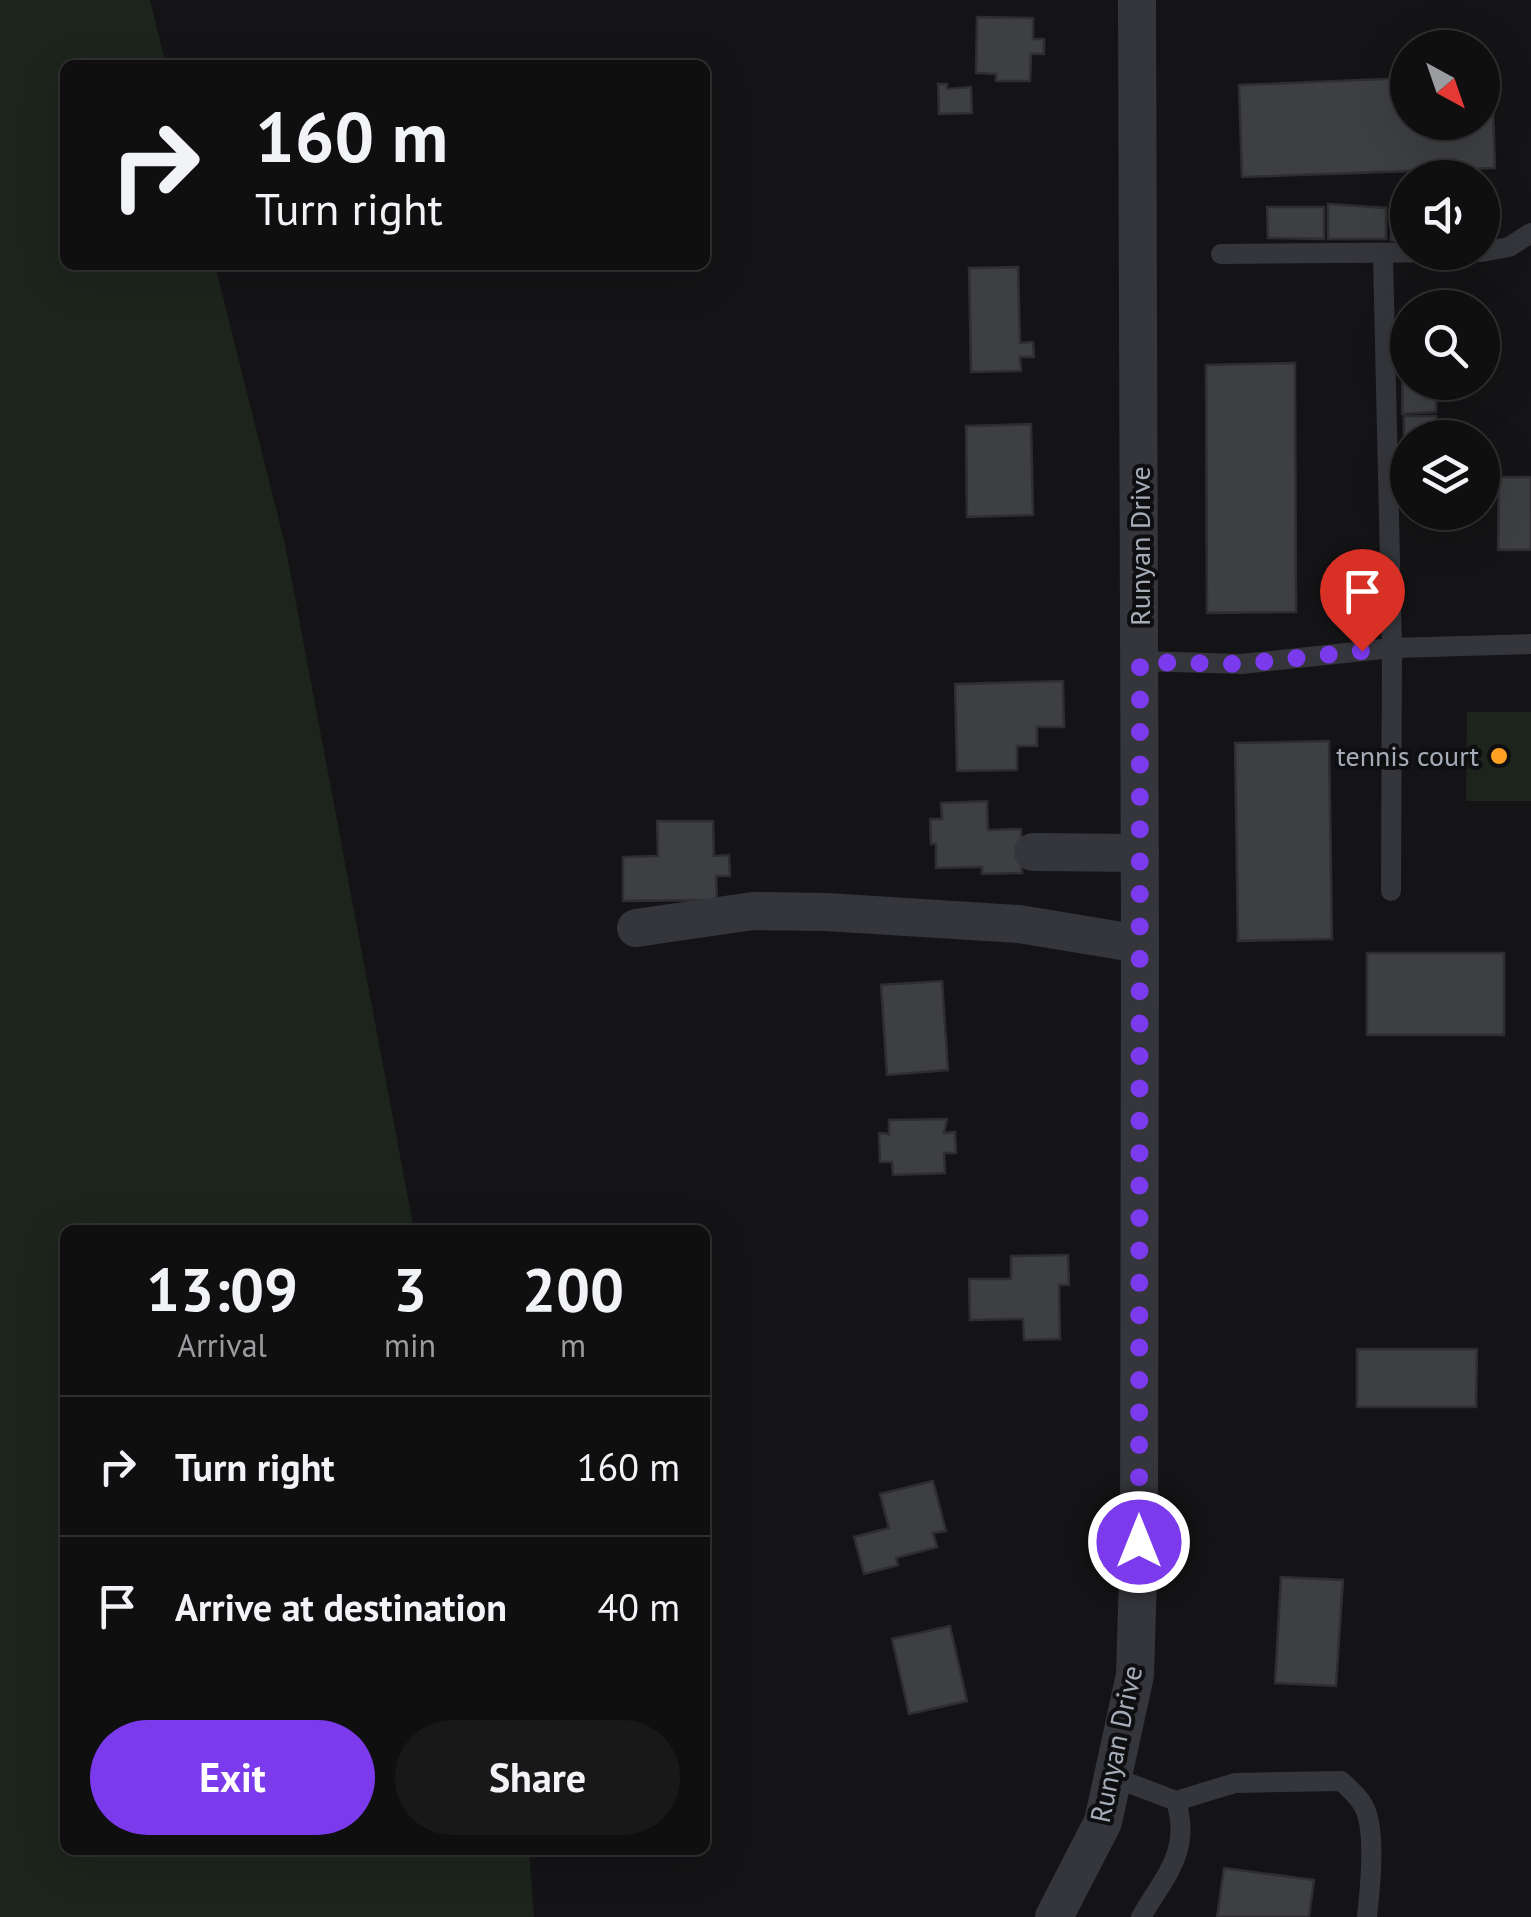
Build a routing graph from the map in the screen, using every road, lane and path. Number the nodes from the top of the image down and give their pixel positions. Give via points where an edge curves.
1 (1137, 0) edge
2 (1531, 234) edge
3 (1500, 249) edge
4 (1221, 254) dead end
5 (1384, 255) junction
6 (1390, 255) edge
7 (1531, 644) edge
8 (1392, 648) junction
9 (1140, 662) junction
10 (1033, 852) dead end
11 (1140, 854) junction
12 (1392, 891) dead end
13 (636, 928) dead end
14 (1140, 944) junction
15 (1113, 1777) junction
16 (1176, 1801) junction
17 (1054, 1917) edge
18 (1141, 1917) edge
19 (1366, 1917) edge

1 - 9 street, Runyan Drive
2 - 3 lane
4 - 5 lane
5 - 6 lane
5 - 8 lane
7 - 8 lane
8 - 9 lane via 1242,664
8 - 12 lane
9 - 11 street, Runyan Drive
10 - 11 street
11 - 14 street, Runyan Drive
13 - 14 street via 753,910 826,912 1019,924
14 - 15 street, Runyan Drive via 1139,1542 1134,1675
15 - 16 lane
15 - 17 street, Runyan Drive via 1104,1822
16 - 18 lane via 1183,1824 1180,1851
16 - 19 lane via 1235,1783 1341,1781 1365,1808

